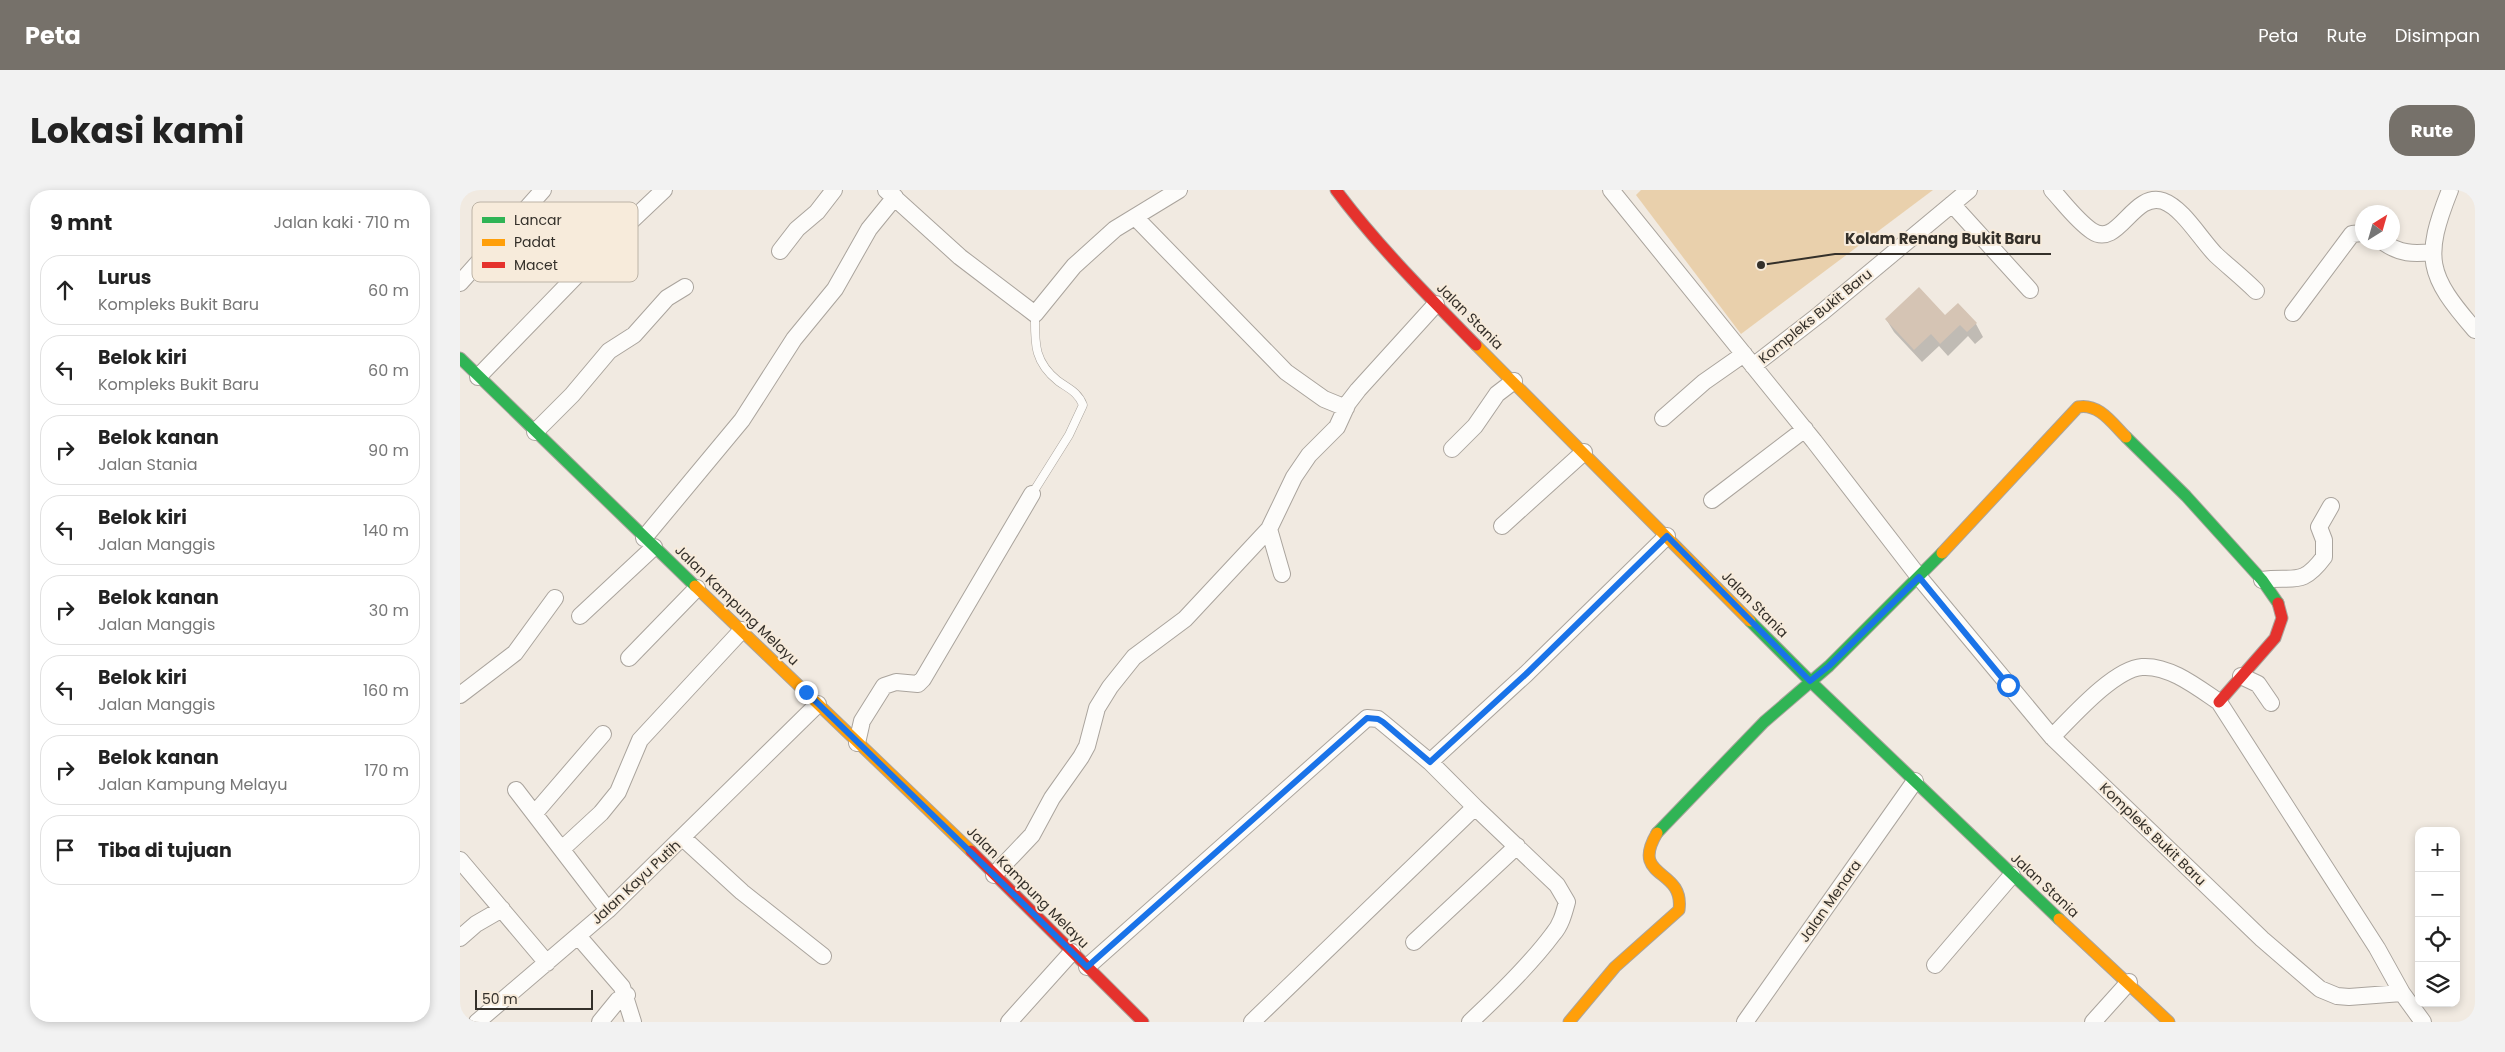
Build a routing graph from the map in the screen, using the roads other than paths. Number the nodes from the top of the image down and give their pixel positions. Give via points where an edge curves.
1 (543, 190) edge
2 (664, 190) edge
3 (834, 190) edge
4 (1178, 190) edge
5 (1336, 190) edge
6 (1611, 190) edge
7 (1969, 190) edge
8 (2052, 190) edge
9 (2450, 190) edge
10 (891, 194) edge
11 (532, 202) edge
12 (1952, 204) junction
13 (638, 215) edge
14 (1135, 217) junction
15 (2355, 234) edge
16 (2394, 250) edge
17 (780, 251) dead end
18 (2434, 252) junction
19 (472, 270) edge
20 (570, 282) edge
21 (460, 283) edge
22 (685, 287) dead end
23 (2030, 290) dead end
24 (2256, 290) dead end
25 (1436, 304) junction
26 (2293, 313) dead end
27 (1035, 314) junction
28 (2475, 330) edge
29 (460, 358) edge
30 (1749, 360) junction
31 (478, 376) junction
32 (1514, 381) junction
33 (1346, 408) junction
34 (1663, 418) dead end
35 (1805, 430) junction
36 (535, 432) junction
37 (1452, 449) dead end
38 (1584, 452) junction
39 (1032, 494) joint
40 (1712, 500) dead end
41 (2332, 506) dead end
42 (1502, 526) dead end
43 (1269, 529) junction
44 (1667, 536) junction
45 (649, 542) junction
46 (1282, 574) dead end
47 (1919, 577) junction
48 (2262, 580) junction
49 (697, 588) junction
50 (555, 598) dead end
51 (580, 616) dead end
52 (742, 630) junction
53 (629, 658) dead end
54 (2241, 676) junction
55 (1810, 681) junction
56 (460, 695) edge
57 (2219, 702) junction
58 (2271, 703) dead end
59 (818, 704) junction
60 (603, 734) dead end
61 (2052, 737) junction
62 (855, 742) junction
63 (1430, 762) junction
64 (1915, 781) junction
65 (516, 790) dead end
66 (1475, 807) junction
67 (535, 813) junction
68 (683, 838) junction
69 (1516, 846) junction
70 (562, 849) junction
71 (460, 860) edge
72 (994, 875) junction
73 (2012, 875) junction
74 (502, 909) junction
75 (608, 910) junction
76 (578, 936) junction
77 (460, 938) edge
78 (1414, 942) dead end
79 (1072, 952) junction
80 (823, 956) dead end
81 (547, 963) junction
82 (1934, 966) dead end
83 (1087, 967) junction
84 (2129, 982) junction
85 (2402, 993) junction
86 (626, 995) junction
87 (477, 1022) edge
88 (600, 1022) edge
89 (633, 1022) edge
90 (1009, 1022) edge
91 (1143, 1022) edge
92 (1252, 1022) edge
93 (1470, 1022) edge
94 (1569, 1022) edge
95 (1745, 1022) edge
96 (2093, 1022) edge
97 (2170, 1022) edge
98 (2423, 1022) edge

1 - 11 street
2 - 13 street
3 - 17 street
4 - 14 street
5 - 25 street, Jalan Stania
6 - 30 street, Kompleks Bukit Baru
7 - 12 street, Kompleks Bukit Baru
8 - 24 street via 2081,221 2100,235 2114,230 2140,204 2149,200 2164,201 2189,223 2216,255
9 - 18 street via 2438,221
10 - 27 street via 960,257
10 - 45 street via 835,289 785,352 742,420
12 - 23 street
12 - 30 street, Kompleks Bukit Baru via 1820,314
14 - 27 street via 1115,229 1074,266
14 - 33 street via 1286,372 1324,399
15 - 26 street
16 - 18 street via 2410,255
18 - 28 street via 2434,269 2442,287
19 - 21 street
20 - 31 street
22 - 36 street via 667,298 634,336 609,352
25 - 32 street, Jalan Stania
25 - 33 street via 1358,390
27 - 39 lane via 1036,352 1057,381 1079,396 1083,405 1069,435
29 - 31 street, Jalan Kampung Melayu
30 - 34 street via 1704,382
30 - 35 street, Kompleks Bukit Baru
31 - 36 street, Jalan Kampung Melayu
32 - 37 street via 1497,394 1475,426
32 - 38 street, Jalan Stania
33 - 43 street via 1337,427 1309,455 1294,477
35 - 40 street
35 - 47 street, Kompleks Bukit Baru
36 - 45 street, Jalan Kampung Melayu
38 - 42 street
38 - 44 street, Jalan Stania
39 - 62 street via 923,679 918,684 896,682 884,686 862,721
41 - 48 street via 2319,527 2324,540 2324,557 2312,572 2304,578
43 - 46 street
43 - 72 street via 1185,619 1134,657 1110,687 1097,708 1081,757 1032,834
44 - 55 street, Jalan Stania
44 - 63 street via 1526,674
45 - 49 street, Jalan Kampung Melayu
45 - 51 street
47 - 48 street via 2078,407 2088,405 2098,409 2172,483
47 - 55 street
47 - 61 street, Kompleks Bukit Baru
48 - 54 street via 2278,601 2282,618 2274,638
49 - 52 street, Jalan Kampung Melayu
49 - 53 street
50 - 56 street via 515,653
52 - 59 street, Jalan Kampung Melayu
52 - 70 street via 640,740 618,792 602,813
54 - 57 street
54 - 58 street via 2258,684
55 - 64 street, Jalan Stania
55 - 94 street via 1764,722 1658,829 1645,854 1648,861 1680,892 1679,910 1616,967
57 - 61 street via 2190,682 2160,669 2135,668 2116,678 2082,706
57 - 85 street via 2377,948
59 - 62 street, Jalan Kampung Melayu
59 - 68 street, Jalan Kayu Putih
60 - 67 street
61 - 85 street, Kompleks Bukit Baru via 2262,939 2320,989 2349,997
62 - 72 street, Jalan Kampung Melayu via 909,790
63 - 66 street
63 - 83 street via 1383,722 1367,718
64 - 73 street, Jalan Stania
64 - 95 street, Jalan Menara
65 - 67 street
66 - 69 street
66 - 92 street
67 - 70 street
68 - 75 street, Jalan Kayu Putih
68 - 80 street
69 - 78 street
69 - 93 street via 1557,885 1567,902 1554,934
70 - 75 street
71 - 74 street
72 - 79 street, Jalan Kampung Melayu
73 - 82 street
73 - 84 street, Jalan Stania
74 - 77 street
74 - 81 street
75 - 76 street, Jalan Kayu Putih
76 - 81 street, Jalan Kayu Putih
76 - 86 street via 622,986
79 - 83 street, Jalan Kampung Melayu
79 - 90 street
81 - 87 street, Jalan Kayu Putih
83 - 91 street, Jalan Kampung Melayu
84 - 96 street
84 - 97 street, Jalan Stania
85 - 98 street
86 - 88 street
86 - 89 street

